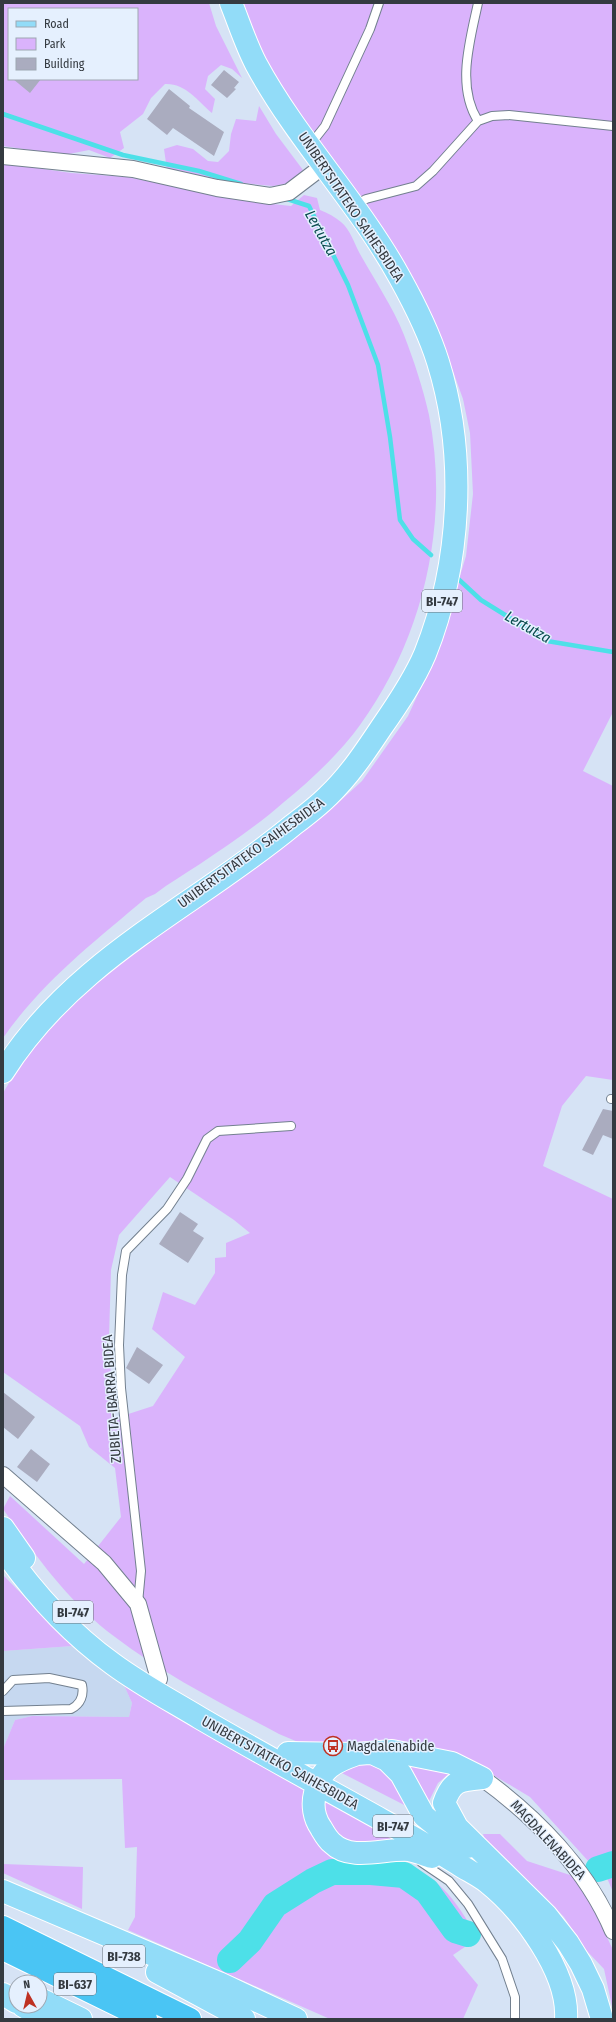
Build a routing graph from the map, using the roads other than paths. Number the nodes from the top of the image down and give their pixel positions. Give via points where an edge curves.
1 (217, 3) edge
2 (231, 3) edge
3 (379, 3) edge
4 (478, 3) edge
5 (478, 121) junction
6 (613, 126) edge
7 (309, 146) junction
8 (3, 156) edge
9 (314, 173) junction
10 (353, 206) junction
11 (3, 1050) edge
12 (3, 1072) edge
13 (291, 1126) dead end
14 (3, 1475) edge
15 (3, 1528) edge
16 (3, 1548) edge
17 (138, 1604) junction
18 (159, 1679) junction
19 (3, 1691) edge
20 (3, 1711) edge
21 (288, 1753) junction
22 (365, 1753) junction
23 (320, 1778) junction
24 (482, 1778) junction
25 (387, 1850) junction
26 (461, 1866) junction
27 (498, 1867) junction
28 (3, 1891) edge
29 (3, 1896) edge
30 (546, 1915) junction
31 (3, 1927) edge
32 (613, 1931) edge
33 (568, 1943) junction
34 (3, 1948) edge
35 (48, 2003) edge
36 (81, 2019) edge
37 (146, 2019) edge
38 (190, 2019) edge
39 (244, 2019) edge
40 (296, 2019) edge
41 (515, 2019) edge
42 (566, 2019) edge
43 (592, 2019) edge
44 (602, 2019) edge

1 - 9 main road, UNIBERTSITATEKO SAIHESBIDEA / BI-747 via 231,40 250,78 282,130
2 - 7 main road, UNIBERTSITATEKO SAIHESBIDEA / BI-747 via 256,63
3 - 7 lane via 370,29 328,119
4 - 5 lane via 466,68 467,91 472,111
5 - 6 lane via 492,116 509,115
5 - 10 lane via 416,186
7 - 10 main road, UNIBERTSITATEKO SAIHESBIDEA / BI-747
8 - 9 street via 134,169 217,188 270,196 290,192
9 - 11 main road, UNIBERTSITATEKO SAIHESBIDEA / BI-747 via 387,279 411,325 436,401 444,455 444,502 440,553 424,617 411,653 387,697 365,733 330,777 277,823 148,914 57,987
10 - 12 main road, UNIBERTSITATEKO SAIHESBIDEA / BI-747 via 399,275 422,321 438,362 448,400 456,454 456,502 452,549 442,600 424,655 397,705 363,755 330,795 285,832 137,936 81,981 48,1013
13 - 17 lane, ZUBIETA-IBARRA BIDEA via 218,1131 207,1139 187,1179 167,1209 126,1251 122,1275 119,1345 121,1388 141,1571
14 - 17 street via 104,1563
15 - 18 main road, UNIBERTSITATEKO SAIHESBIDEA / BI-747 via 22,1556 60,1600 100,1638
16 - 23 main road, UNIBERTSITATEKO SAIHESBIDEA / BI-747 via 48,1606 113,1664 271,1759
17 - 18 street
18 - 21 main road, UNIBERTSITATEKO SAIHESBIDEA / BI-747
19 - 20 lane via 13,1680 49,1678 82,1684 83,1692 78,1706 71,1709
21 - 22 main road
21 - 23 main road, UNIBERTSITATEKO SAIHESBIDEA / BI-747
22 - 23 main road via 332,1763
22 - 24 main road via 392,1751 452,1763
22 - 27 main road via 387,1760 401,1774 424,1816 445,1833
23 - 25 main road via 313,1799 314,1813 332,1843 345,1851 366,1853
23 - 26 main road, UNIBERTSITATEKO SAIHESBIDEA / BI-747
23 - 30 main road, UNIBERTSITATEKO SAIHESBIDEA / BI-747 via 455,1847
24 - 27 main road via 459,1780 448,1790 444,1803 457,1827
24 - 32 street, MAGDALENABIDEA via 507,1796 533,1821 585,1878
25 - 26 main road via 410,1850
25 - 41 lane via 427,1864 449,1881 468,1904 502,1959 515,1997
26 - 42 main road, UNIBERTSITATEKO SAIHESBIDEA / BI-747 via 486,1882 521,1913 546,1952 560,1983 567,2008
27 - 30 main road
28 - 40 main road
29 - 39 main road, BI-738 via 176,1981
30 - 33 main road, BI-747
31 - 38 highway, BI-637
33 - 43 main road, BI-747 via 586,1993
33 - 44 main road via 593,1989
34 - 37 highway, BI-637
35 - 36 main road

